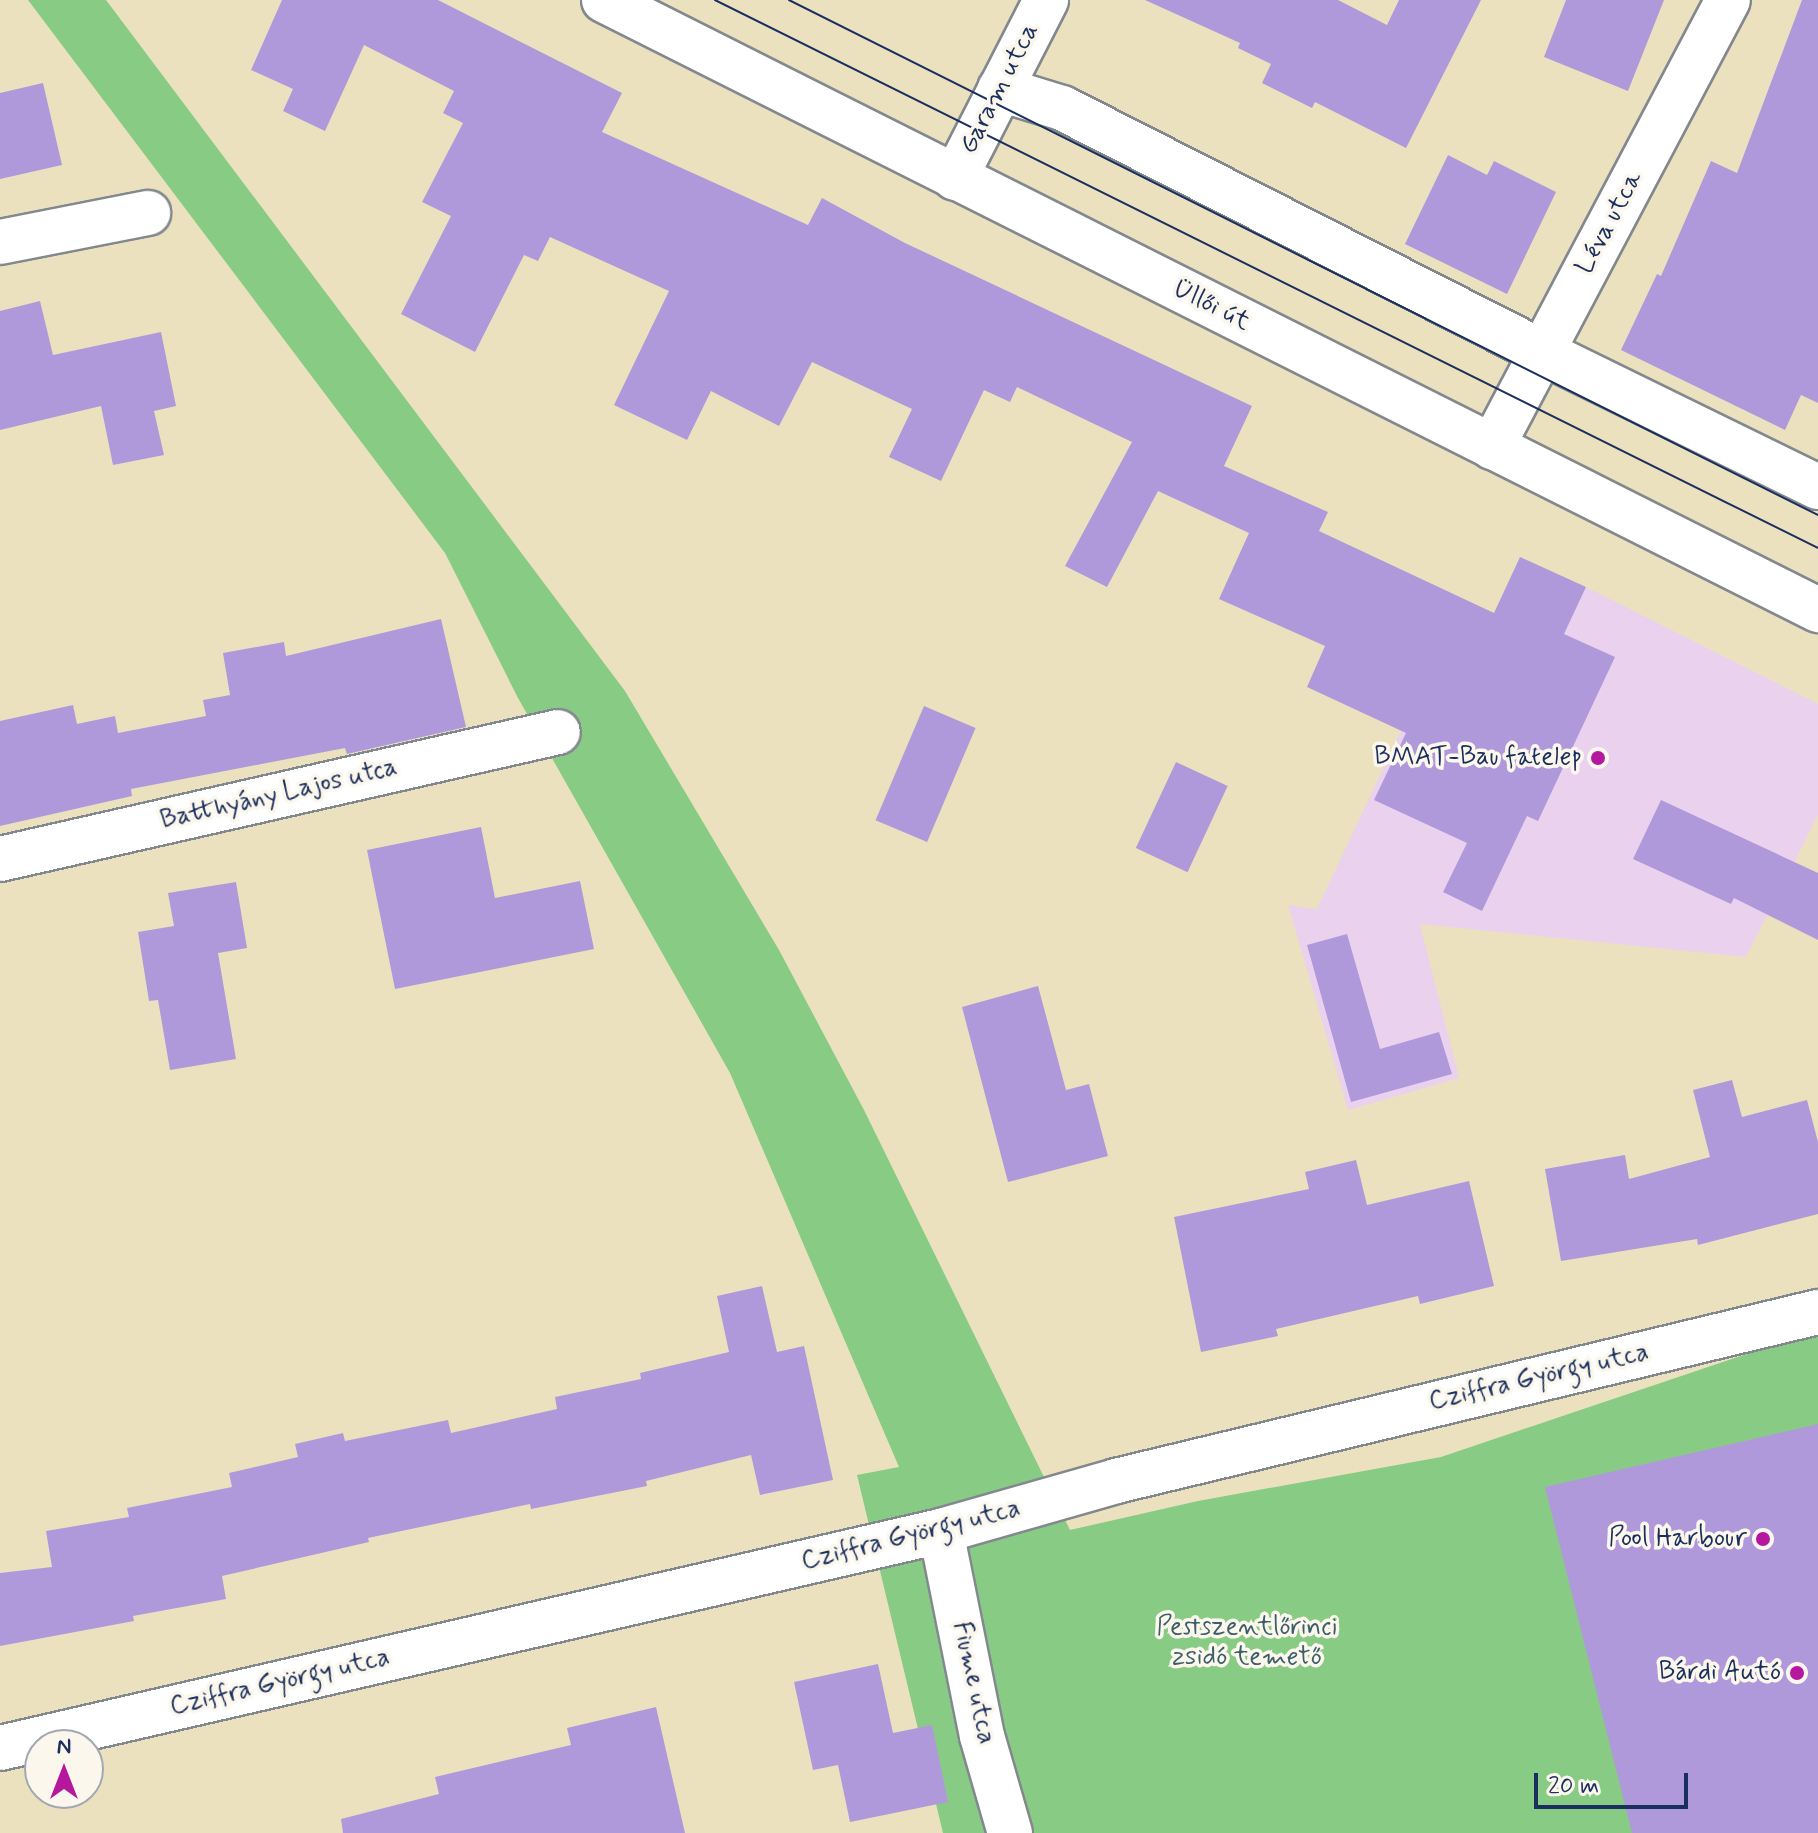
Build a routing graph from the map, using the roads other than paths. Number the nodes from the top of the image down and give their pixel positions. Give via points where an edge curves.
1 (604, 0) edge
2 (1046, 0) edge
3 (1728, 0) edge
4 (1000, 89) junction
5 (955, 178) junction
6 (148, 213) dead end
7 (0, 242) edge
8 (1542, 352) junction
9 (1492, 447) junction
10 (1818, 487) edge
11 (1818, 610) edge
12 (558, 732) dead end
13 (0, 859) edge
14 (1818, 1312) edge
15 (941, 1531) junction
16 (0, 1748) edge
17 (1010, 1833) edge

1 - 5 street, Üllői út
2 - 4 street, Garam utca
3 - 8 street, Léva utca
4 - 5 street, Garam utca
4 - 8 street via 1062,108
5 - 9 street, Üllői út
6 - 7 street
8 - 9 street, Léva utca
8 - 10 street
9 - 11 street, Üllői út
12 - 13 street, Batthyány Lajos utca
14 - 15 street, Cziffra György utca via 1131,1478
15 - 16 street, Cziffra György utca
15 - 17 street, Fiume utca via 982,1736

